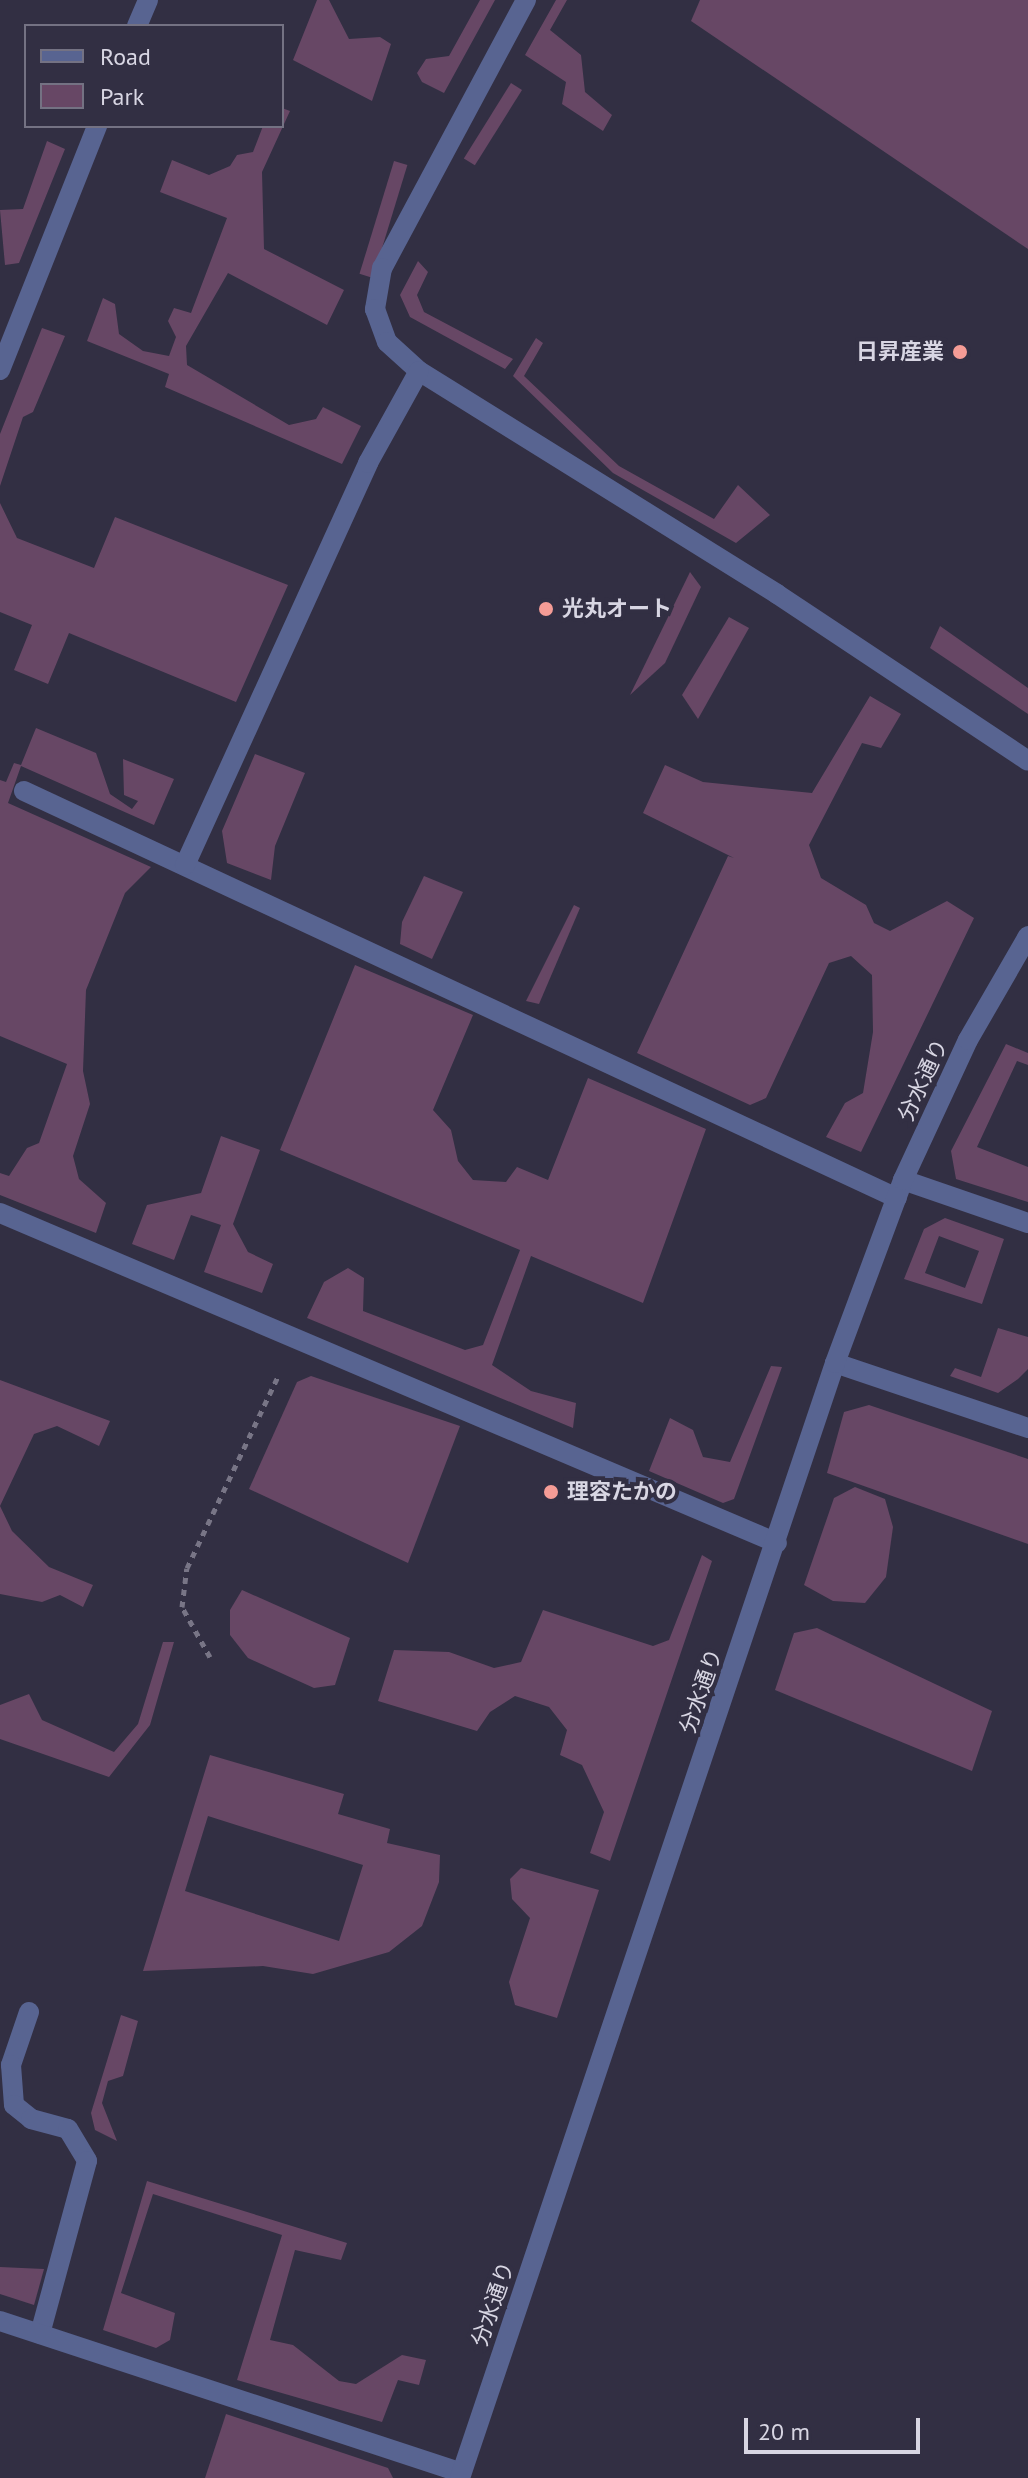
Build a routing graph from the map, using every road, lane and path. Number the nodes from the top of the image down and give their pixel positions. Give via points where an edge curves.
1 (148, 0) edge
2 (526, 0) edge
3 (138, 24) edge
4 (96, 128) edge
5 (0, 370) edge
6 (419, 371) junction
7 (1028, 761) edge
8 (24, 791) dead end
9 (185, 865) junction
10 (1028, 936) edge
11 (900, 1189) junction
12 (0, 1213) edge
13 (1028, 1223) edge
14 (296, 1339) junction
15 (835, 1363) junction
16 (1028, 1428) edge
17 (777, 1543) junction
18 (210, 1657) dead end
19 (29, 2012) dead end
20 (0, 2321) edge
21 (40, 2334) junction
22 (460, 2476) edge

1 - 3 street
2 - 6 street via 382,268 375,309 387,342
4 - 5 street
6 - 7 street via 777,594
6 - 9 street via 368,463
8 - 9 street
9 - 11 street
10 - 11 street, 分水通り via 968,1040
11 - 13 street
11 - 15 street, 分水通り
12 - 14 street
14 - 17 street
14 - 18 path via 187,1568 182,1607
15 - 16 street
15 - 17 street, 分水通り
17 - 22 street, 分水通り
19 - 21 street via 11,2065 14,2105 31,2119 68,2129 87,2161
20 - 21 street
21 - 22 street

